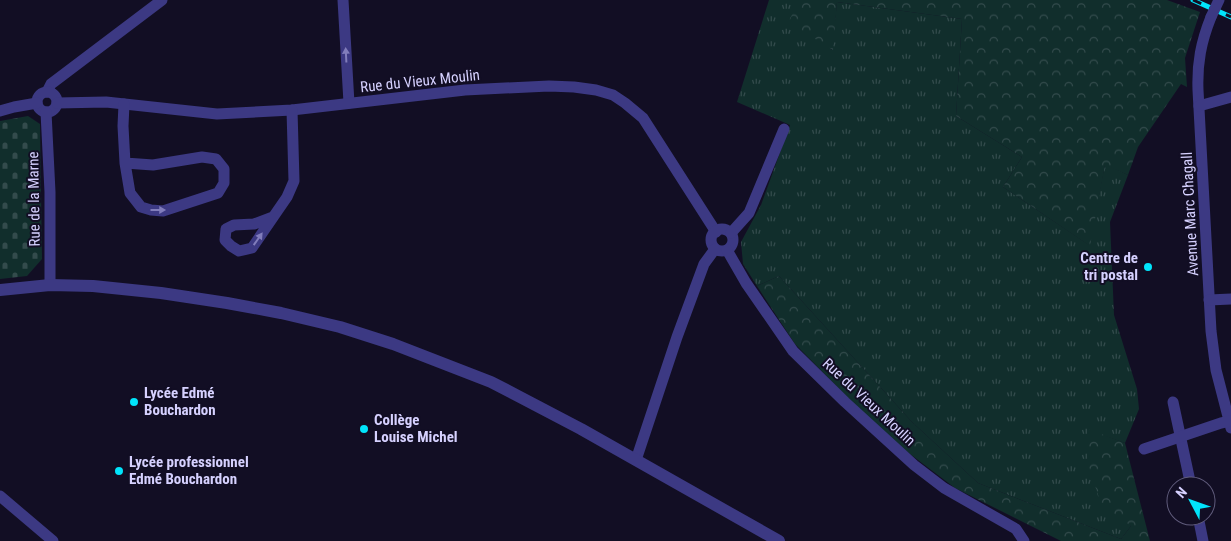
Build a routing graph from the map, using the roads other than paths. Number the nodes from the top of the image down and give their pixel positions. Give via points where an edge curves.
1 (162, 0) edge
2 (343, 0) edge
3 (1219, 0) edge
4 (47, 92) junction
5 (1231, 97) edge
6 (37, 103) junction
7 (57, 103) junction
8 (349, 103) junction
9 (124, 104) junction
10 (1199, 106) junction
11 (292, 110) junction
12 (0, 111) edge
13 (46, 112) junction
14 (784, 129) dead end
15 (125, 163) junction
16 (273, 217) dead end
17 (716, 232) junction
18 (731, 233) junction
19 (715, 249) junction
20 (727, 250) junction
21 (50, 285) junction
22 (0, 290) edge
23 (1231, 299) edge
24 (1209, 300) junction
25 (1173, 402) dead end
26 (1230, 423) edge
27 (1180, 437) junction
28 (1144, 449) dead end
29 (636, 460) junction
30 (1189, 476) edge
31 (0, 496) edge
32 (1200, 526) edge
33 (53, 541) edge
34 (780, 541) edge
35 (1024, 541) edge
36 (1203, 541) edge

1 - 4 street via 51,84
8 -> 2 street
3 - 10 street, Avenue Marc Chagall, bridge via 1199,55
4 - 6 street via 40,95
4 - 7 street
5 - 10 street
6 - 12 street
6 - 13 street
7 - 9 street, Rue du Vieux Moulin
7 - 13 street via 54,109
8 - 11 street, Rue du Vieux Moulin
8 - 17 street, Rue du Vieux Moulin via 465,90 549,86 596,90 613,95 643,118
9 - 11 street, Rue du Vieux Moulin via 217,114
9 - 15 street
10 - 24 street, Avenue Marc Chagall
11 - 16 street via 294,181
13 - 21 street, Rue de la Marne
14 - 18 street via 749,213
15 -> 15 street via 130,193 142,207 151,210 163,211 218,192 224,183 224,169 216,159 202,157 153,165
17 - 18 street via 724,230
17 - 19 street via 711,240
18 - 20 street via 733,242
19 - 20 street
19 - 29 street via 704,264 677,336
20 - 35 street, Rue du Vieux Moulin via 793,351 845,402 921,471 944,488 1016,529
21 - 22 street
21 - 29 street via 92,286 190,297 340,327 490,382
23 - 24 street
24 - 26 street, Avenue Marc Chagall via 1216,370
25 - 27 street
26 - 27 street
27 - 28 street
27 - 30 street
29 - 34 street
31 - 33 street
32 - 36 street

